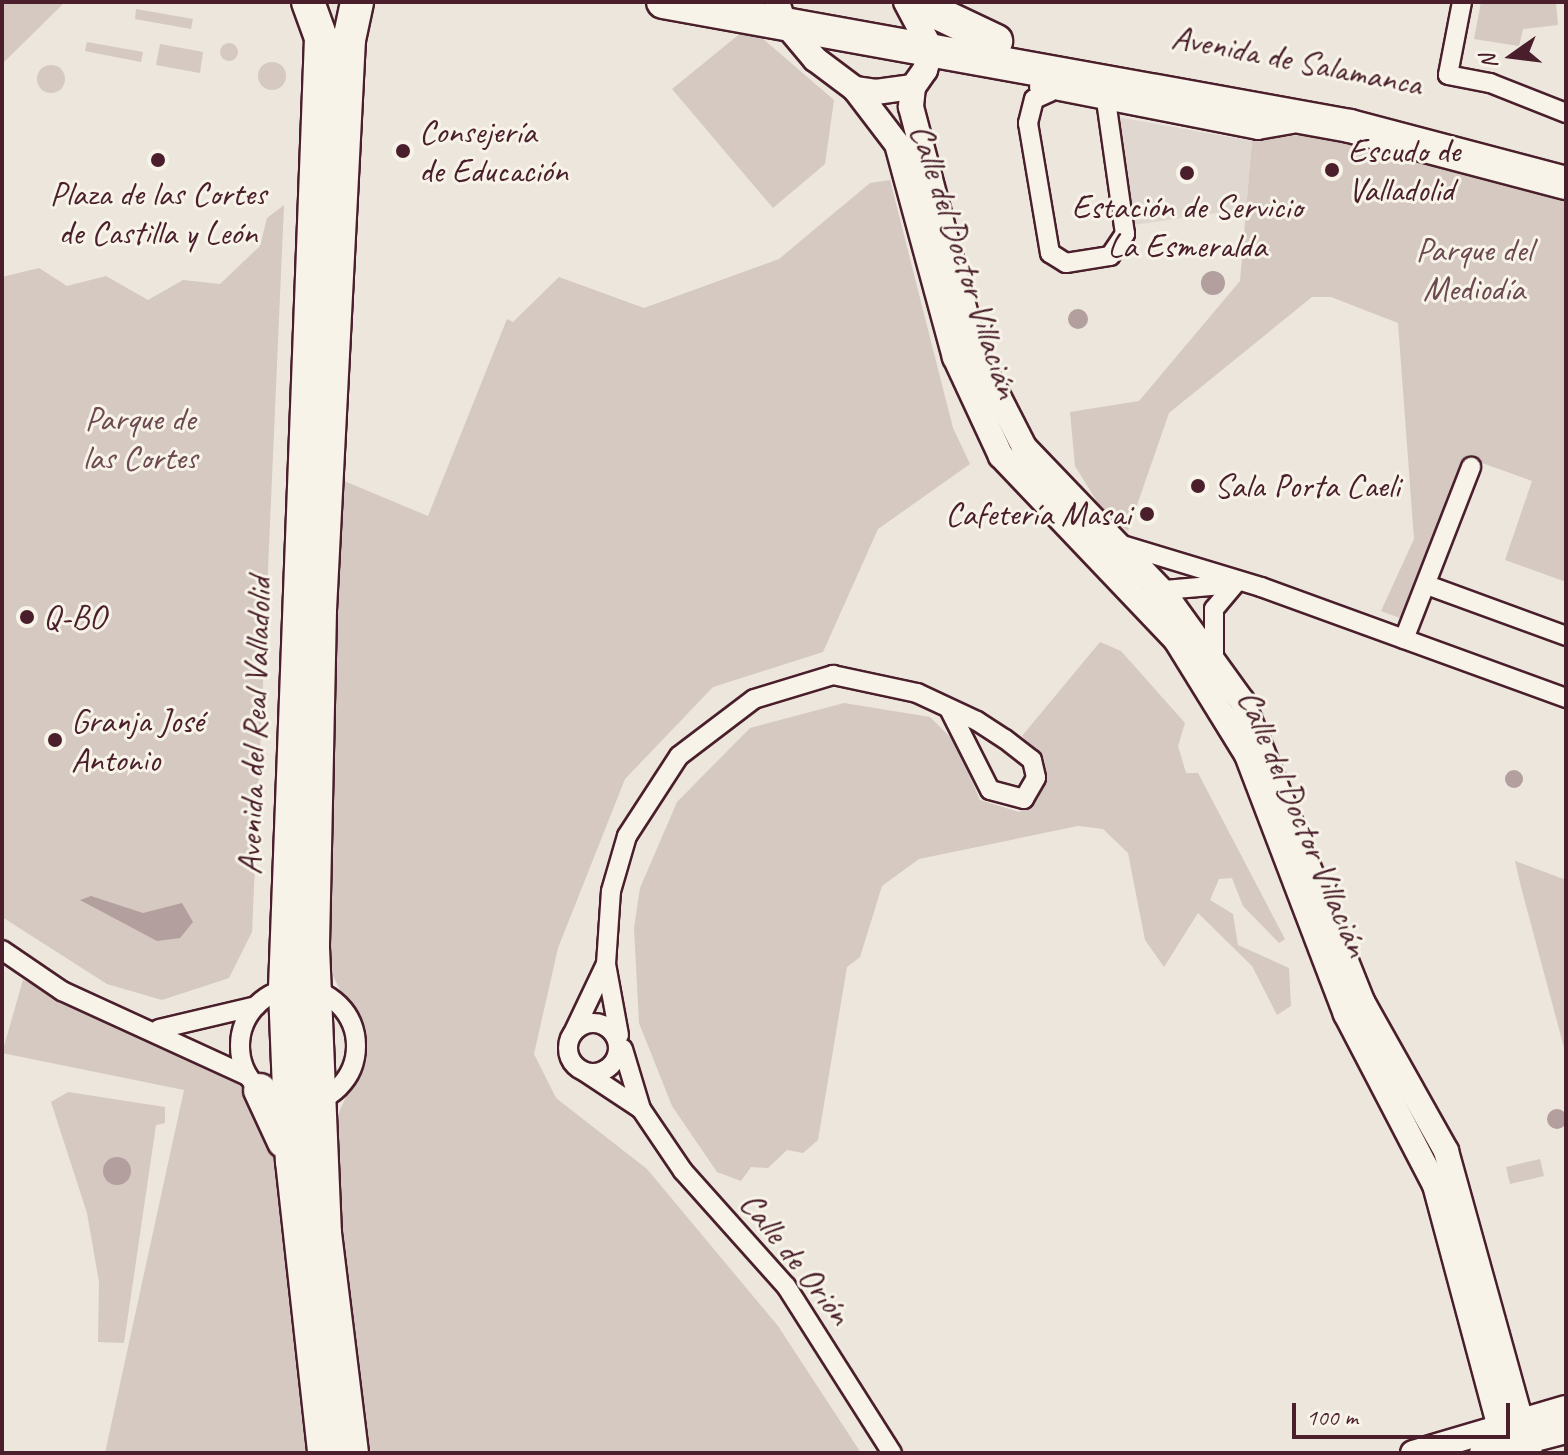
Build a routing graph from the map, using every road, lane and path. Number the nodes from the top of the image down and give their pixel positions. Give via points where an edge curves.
1 (308, 2) edge
2 (318, 2) edge
3 (345, 2) edge
4 (357, 2) edge
5 (663, 2) edge
6 (906, 2) edge
7 (1462, 2) edge
8 (778, 7) edge
9 (923, 27) edge
10 (999, 53) junction
11 (913, 87) junction
12 (855, 89) junction
13 (1050, 92) junction
14 (1106, 101) junction
15 (1566, 113) edge
16 (1305, 118) junction
17 (1566, 165) edge
18 (1566, 183) edge
19 (1471, 467) dead end
20 (1114, 542) junction
21 (1202, 573) junction
22 (1235, 584) junction
23 (1427, 585) junction
24 (1261, 587) junction
25 (1148, 592) junction
26 (1214, 609) junction
27 (1566, 636) edge
28 (1404, 639) junction
29 (1214, 655) junction
30 (1566, 698) edge
31 (949, 709) junction
32 (2, 950) edge
33 (606, 964) junction
34 (311, 994) junction
35 (256, 1006) junction
36 (159, 1029) junction
37 (574, 1031) junction
38 (621, 1042) junction
39 (585, 1072) junction
40 (278, 1093) junction
41 (641, 1109) junction
42 (1566, 1408) edge
43 (1566, 1431) edge
44 (1510, 1442) edge
45 (324, 1453) edge
46 (352, 1453) edge
47 (892, 1453) edge
48 (1413, 1453) edge

1 - 34 highway, Avenida del Real Valladolid via 321,38
2 - 3 highway
4 - 34 highway, Avenida del Real Valladolid via 348,50 320,610
5 - 8 highway, Avenida de Salamanca
6 - 9 street
7 - 15 street via 1448,75 1490,83
8 - 9 highway, Avenida de Salamanca
8 - 12 street, Calle del Doctor Villacián
9 - 10 highway, Avenida de Salamanca
9 - 10 highway
9 - 11 street
10 - 13 street, Avenida de Salamanca
10 - 16 highway, Avenida de Salamanca
10 - 17 highway, Avenida de Salamanca via 1418,122
11 - 12 street
11 - 20 street, Calle del Doctor Villacián via 911,107 976,353 1024,447
12 - 25 street, Calle del Doctor Villacián via 897,144 951,345 979,417 1031,493
13 - 14 street, Avenida de Salamanca
13 - 14 street via 1034,99 1028,123 1050,253 1066,263 1110,256 1125,234
14 - 16 street, Avenida de Salamanca via 1258,130
16 - 18 highway, Avenida de Salamanca via 1458,149
19 - 23 street
20 - 21 street
20 - 25 street, Calle del Doctor Villacián
21 - 22 street
21 - 24 street
21 - 25 street
21 - 25 street
21 - 26 street
22 - 24 street
22 - 26 street
23 - 27 street
23 - 28 street
24 - 28 street
25 - 29 street, Calle del Doctor Villacián
25 - 44 street, Calle del Doctor Villacián via 1225,709 1346,1014 1422,1151
26 - 29 street
28 - 30 street
29 - 44 street, Calle del Doctor Villacián via 1263,744 1363,1003 1446,1151
31 - 31 street, Calle de Orión via 990,790 1024,799 1036,778 1032,760
31 - 33 street, Calle de Orión via 917,693 833,675 754,699 718,722 651,790 627,836 611,891
32 - 36 street via 62,991
33 - 37 street, Calle de Orión
33 - 38 street, Calle de Orión
34 - 35 street
34 - 40 highway, Avenida del Real Valladolid
34 - 40 street via 353,1031 355,1052 344,1081
35 - 36 street
35 - 40 street via 241,1037
36 - 40 street
37 - 38 street via 593,1025
37 - 39 street via 568,1056
38 - 39 street via 605,1068
38 - 41 street, Calle de Orión
39 - 41 street, Calle de Orión
40 - 45 highway, Avenida del Real Valladolid via 292,1161
40 - 46 highway, Avenida del Real Valladolid via 332,1312
41 - 47 street, Calle de Orión via 683,1171 786,1286
42 - 44 street
43 - 44 street
44 - 48 street

